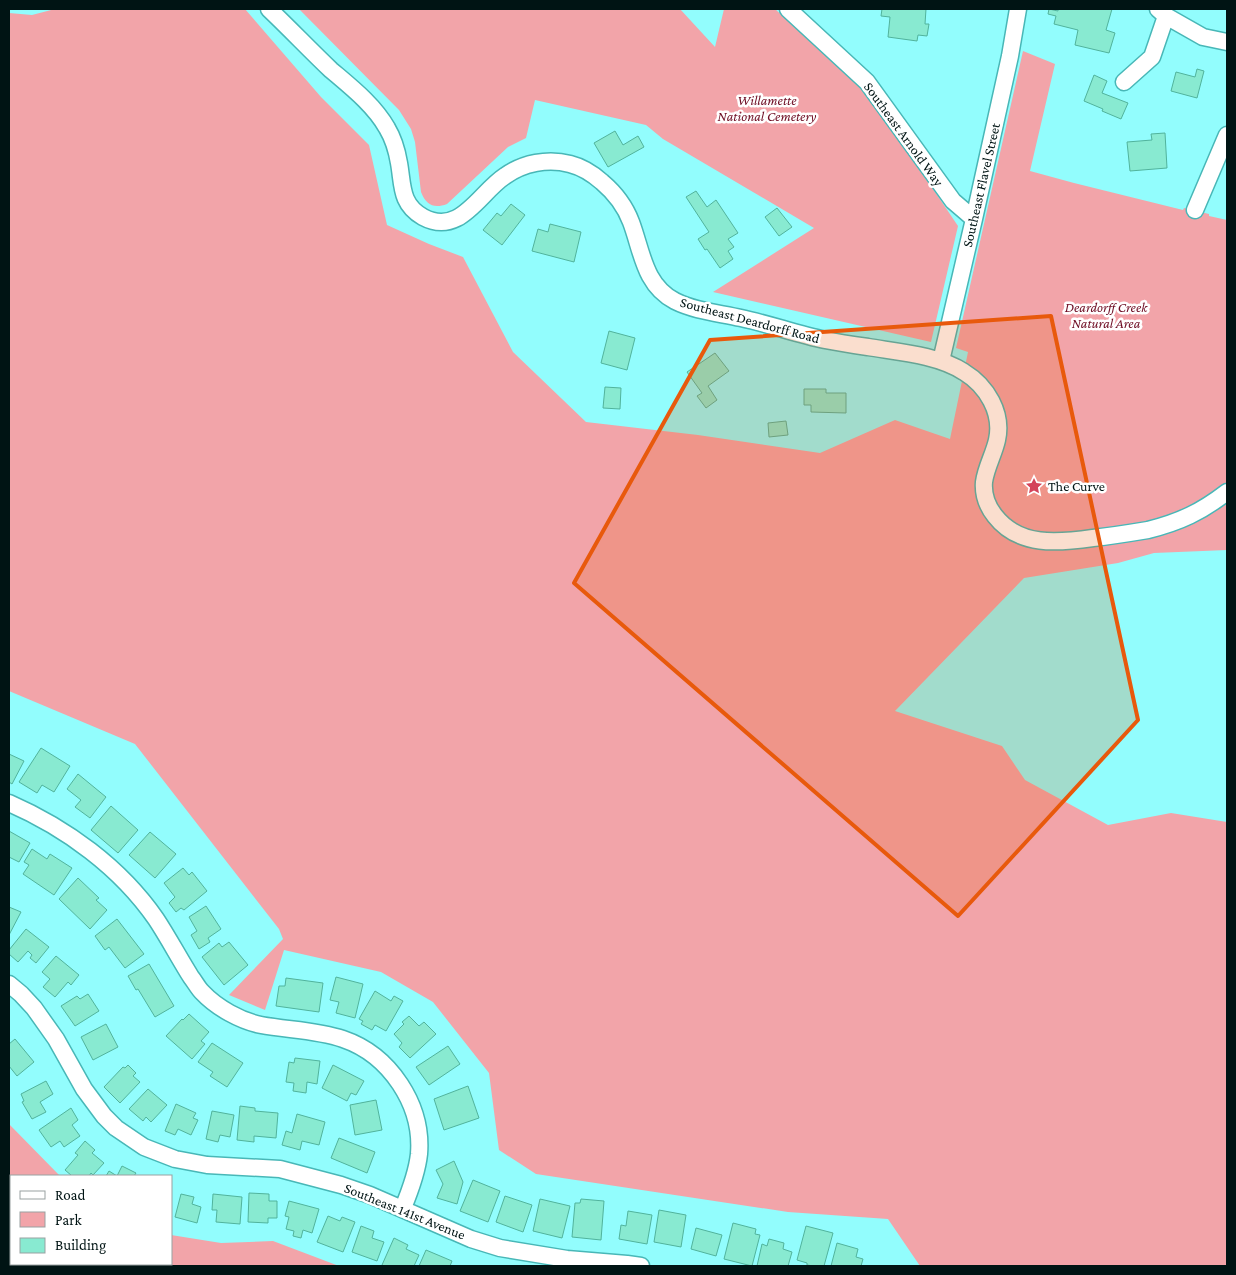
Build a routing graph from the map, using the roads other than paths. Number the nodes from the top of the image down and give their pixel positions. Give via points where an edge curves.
1 (269, 9) edge
2 (788, 9) edge
3 (1018, 9) edge
4 (1162, 12) edge
5 (1227, 42) edge
6 (1124, 82) dead end
7 (1227, 135) edge
8 (1196, 210) dead end
9 (974, 219) junction
10 (941, 361) junction
11 (1227, 492) edge
12 (9, 803) edge
13 (9, 984) edge
14 (403, 1208) junction
15 (641, 1266) edge

1 - 10 street, Southeast Deardorff Road via 380,117 395,147 405,199 412,210 423,217 441,222 466,214 489,189 518,168 539,162 571,164 596,177 622,203 653,283 675,301 824,340
2 - 9 street, Southeast Arnold Way via 867,82 953,200
3 - 9 street, Southeast Flavel Street
4 - 5 street via 1204,37
4 - 6 street via 1152,57
7 - 8 street
9 - 10 street, Southeast Flavel Street
10 - 11 street, Southeast Deardorff Road via 973,378 990,398 999,431 985,478 985,495 997,519 1011,532 1035,540 1056,542 1148,530 1193,515
12 - 14 street via 72,837 120,876 156,919 202,992 218,1006 260,1025 344,1039 367,1050 387,1067 409,1100 418,1135 419,1154
13 - 14 street, Southeast 141st Avenue via 34,1008 104,1116 144,1146 175,1159 207,1165 280,1169 341,1185
14 - 15 street, Southeast 141st Avenue via 471,1239 500,1248

